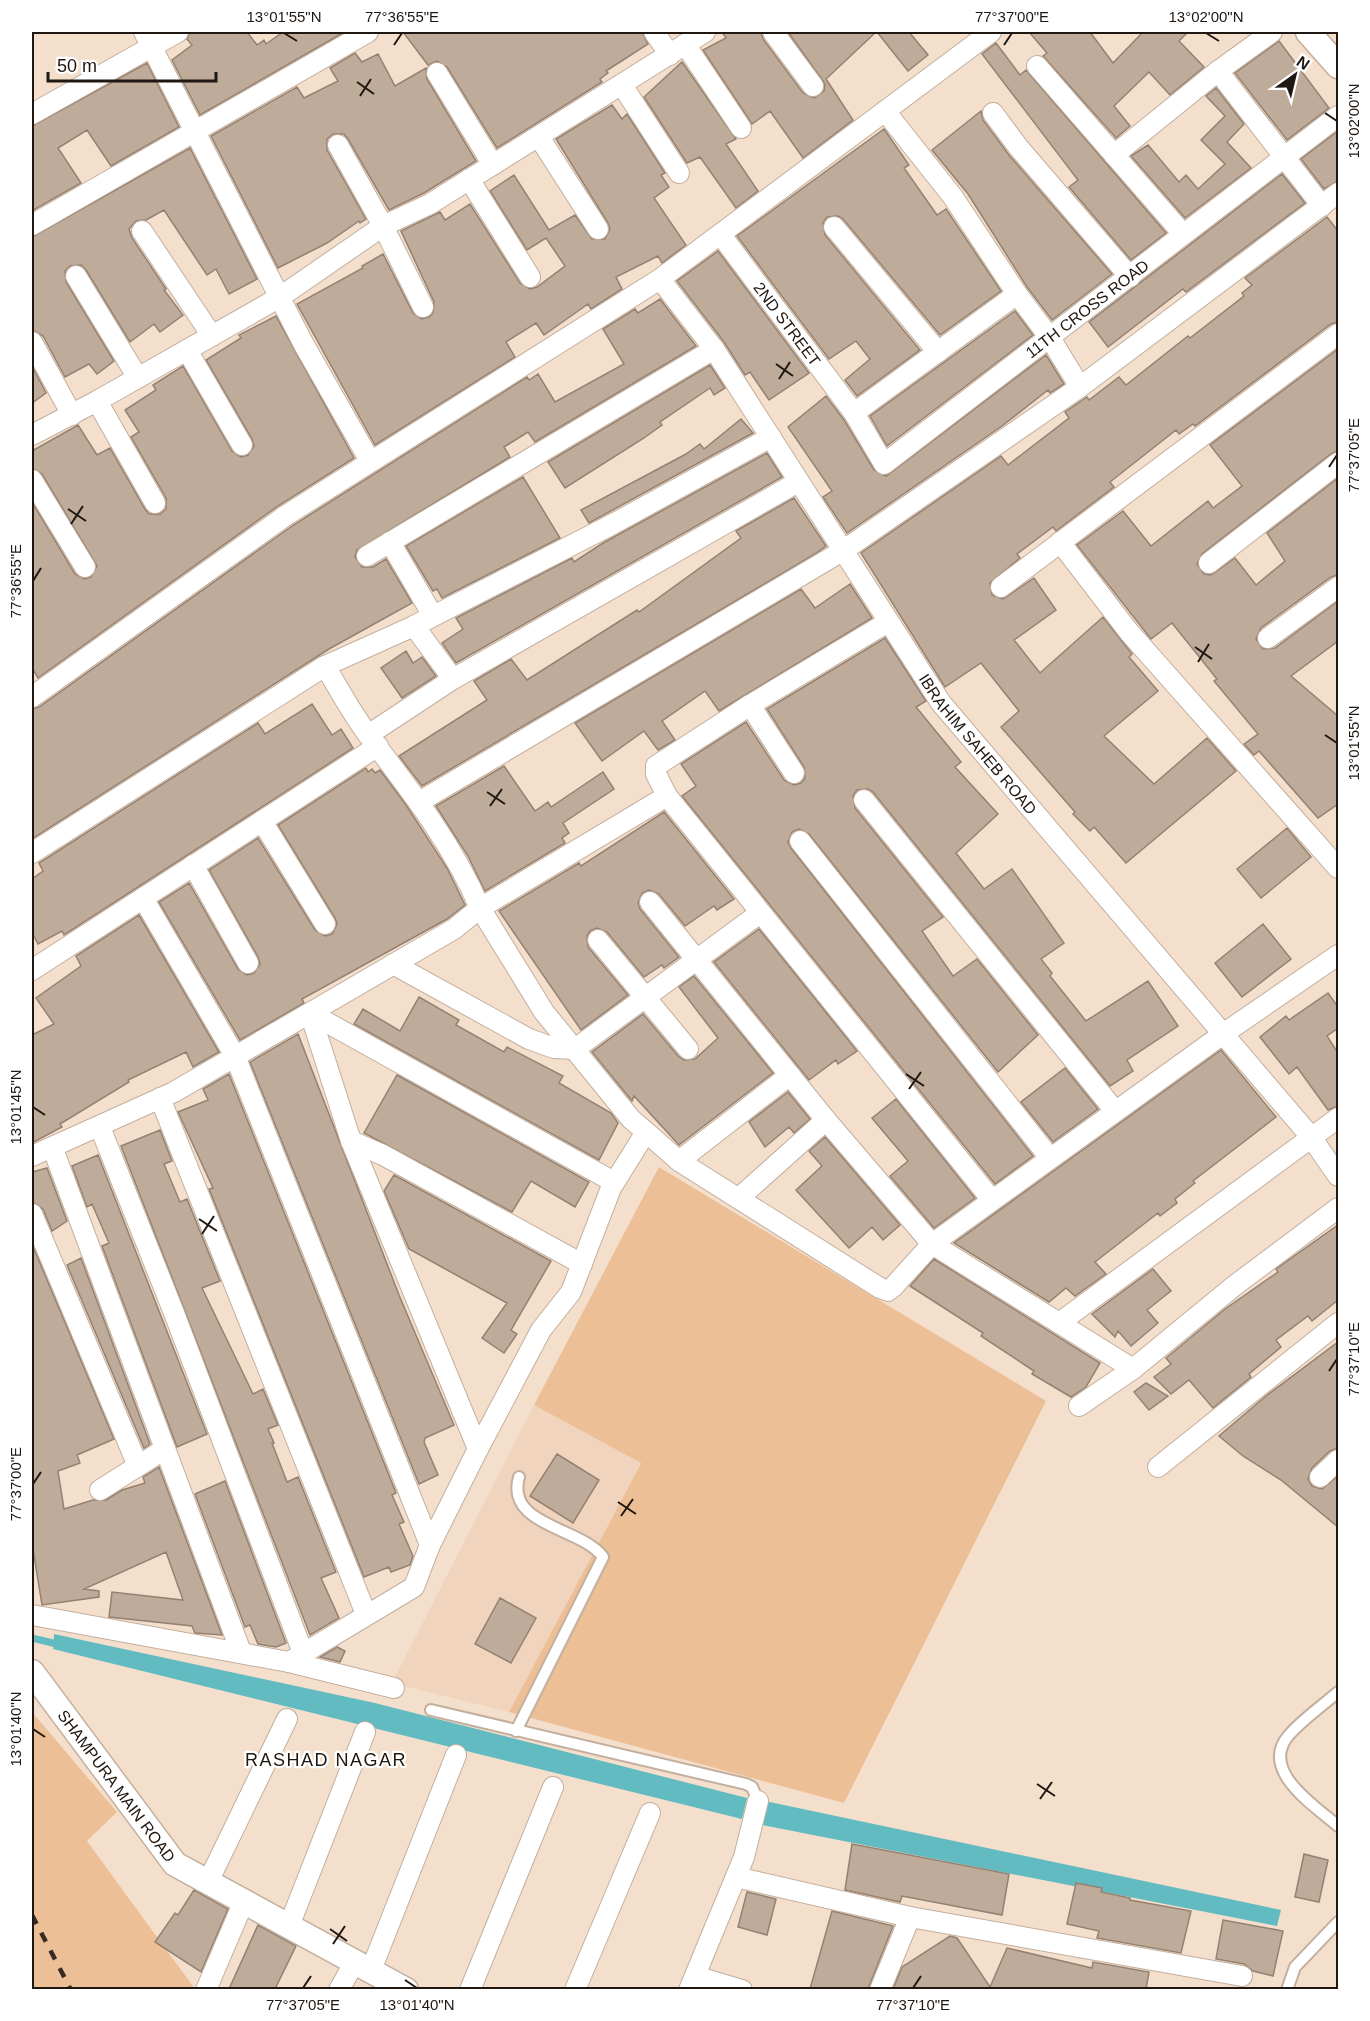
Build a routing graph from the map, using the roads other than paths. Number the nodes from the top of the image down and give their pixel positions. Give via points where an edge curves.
1 (178, 32) edge
2 (368, 32) edge
3 (654, 32) edge
4 (705, 32) edge
5 (773, 32) edge
6 (991, 32) edge
7 (1272, 32) edge
8 (1313, 33) edge
9 (148, 38) edge
10 (677, 50) junction
11 (1037, 66) dead end
12 (1338, 66) edge
13 (1218, 71) junction
14 (437, 73) dead end
15 (622, 85) junction
16 (813, 86) dead end
17 (885, 111) junction
18 (993, 113) dead end
19 (32, 114) edge
20 (1338, 116) edge
21 (741, 128) dead end
22 (195, 131) junction
23 (539, 137) junction
24 (338, 145) dead end
25 (1114, 155) junction
26 (1286, 158) junction
27 (493, 165) junction
28 (679, 173) dead end
29 (469, 179) junction
30 (1338, 193) edge
31 (1322, 206) junction
32 (32, 225) edge
33 (384, 226) junction
34 (834, 227) dead end
35 (598, 229) dead end
36 (142, 231) dead end
37 (1183, 234) junction
38 (721, 235) junction
39 (76, 276) dead end
40 (530, 277) dead end
41 (1130, 277) junction
42 (660, 279) junction
43 (1017, 294) junction
44 (280, 297) junction
45 (423, 307) dead end
46 (1338, 334) edge
47 (212, 336) junction
48 (1050, 338) junction
49 (32, 342) edge
50 (714, 349) junction
51 (187, 350) junction
52 (938, 352) junction
53 (138, 378) junction
54 (1080, 387) junction
55 (97, 401) junction
56 (854, 413) junction
57 (72, 414) junction
58 (32, 435) edge
59 (771, 437) junction
60 (242, 445) dead end
61 (370, 462) junction
62 (1338, 463) edge
63 (32, 480) edge
64 (798, 482) junction
65 (155, 503) dead end
66 (390, 542) junction
67 (1060, 542) junction
68 (844, 550) junction
69 (367, 556) dead end
70 (1209, 563) dead end
71 (85, 567) dead end
72 (1001, 587) dead end
73 (1338, 587) edge
74 (433, 616) junction
75 (888, 622) junction
76 (414, 626) junction
77 (1268, 638) dead end
78 (325, 666) junction
79 (453, 679) junction
80 (32, 697) edge
81 (750, 705) junction
82 (373, 741) junction
83 (794, 773) dead end
84 (667, 796) junction
85 (864, 800) dead end
86 (419, 802) junction
87 (262, 822) junction
88 (800, 841) dead end
89 (32, 853) edge
90 (193, 865) junction
91 (1338, 867) edge
92 (143, 898) junction
93 (650, 902) dead end
94 (480, 908) junction
95 (760, 913) junction
96 (325, 924) dead end
97 (598, 940) dead end
98 (1338, 955) edge
99 (696, 959) junction
100 (248, 963) dead end
101 (393, 964) junction
102 (32, 970) edge
103 (644, 997) junction
104 (310, 1013) junction
105 (1222, 1034) junction
106 (576, 1049) junction
107 (688, 1049) dead end
108 (235, 1056) junction
109 (790, 1075) junction
110 (160, 1098) junction
111 (1115, 1110) junction
112 (1338, 1118) edge
113 (826, 1120) junction
114 (100, 1127) junction
115 (646, 1132) junction
116 (1311, 1137) junction
117 (351, 1141) junction
118 (53, 1149) junction
119 (32, 1156) edge
120 (1050, 1158) junction
121 (680, 1161) junction
122 (1338, 1176) edge
123 (614, 1182) junction
124 (739, 1198) junction
125 (992, 1200) junction
126 (1338, 1208) edge
127 (32, 1214) edge
128 (932, 1244) junction
129 (582, 1264) junction
130 (1059, 1323) junction
131 (1338, 1323) edge
132 (1133, 1369) junction
133 (1079, 1406) dead end
134 (165, 1449) junction
135 (478, 1449) junction
136 (1338, 1460) edge
137 (138, 1466) junction
138 (1158, 1467) dead end
139 (519, 1477) dead end
140 (1320, 1477) dead end
141 (100, 1490) dead end
142 (430, 1545) junction
143 (366, 1614) junction
144 (32, 1615) edge
145 (241, 1652) junction
146 (296, 1658) junction
147 (32, 1672) edge
148 (394, 1688) dead end
149 (1338, 1692) edge
150 (431, 1710) dead end
151 (287, 1719) dead end
152 (516, 1731) junction
153 (364, 1732) dead end
154 (456, 1755) dead end
155 (553, 1787) dead end
156 (758, 1801) joint
157 (650, 1813) dead end
158 (1338, 1826) edge
159 (736, 1877) junction
160 (208, 1882) junction
161 (244, 1901) junction
162 (910, 1917) junction
163 (1338, 1922) edge
164 (289, 1926) junction
165 (363, 1966) junction
166 (1242, 1976) dead end
167 (692, 1983) edge
168 (206, 1989) edge
169 (339, 1989) edge
170 (406, 1989) edge
171 (470, 1989) edge
172 (575, 1989) edge
173 (742, 1989) edge
174 (880, 1989) edge
175 (1287, 1989) edge

1 - 9 street
2 - 22 street
3 - 10 street
4 - 10 street
5 - 16 street
6 - 17 street
7 - 13 street
8 - 12 street
9 - 19 street
9 - 22 street
10 - 15 street
10 - 21 street
11 - 25 street
13 - 25 street
13 - 26 street
14 - 27 street
15 - 23 street
15 - 28 street
17 - 38 street
17 - 43 street via 953,197
18 - 41 street via 1018,148
20 - 26 street, 11TH CROSS ROAD
22 - 32 street
22 - 44 street
23 - 27 street
23 - 35 street
24 - 33 street
25 - 37 street
26 - 31 street
26 - 37 street, 11TH CROSS ROAD
27 - 29 street
29 - 33 street via 430,204
29 - 40 street
30 - 31 street
31 - 54 street
33 - 44 street
33 - 45 street
34 - 52 street
36 - 47 street
37 - 41 street, 11TH CROSS ROAD
38 - 42 street
38 - 56 street, 2ND STREET
39 - 53 street
41 - 48 street, 11TH CROSS ROAD
42 - 50 street, IBRAHIM SAHEB ROAD
42 - 61 street
43 - 48 street
43 - 52 street
44 - 47 street
44 - 61 street
46 - 67 street
47 - 51 street
48 - 54 street
48 - 56 street, 11TH CROSS ROAD via 884,464
49 - 57 street
50 - 59 street, IBRAHIM SAHEB ROAD
50 - 66 street
51 - 53 street
51 - 60 street
52 - 56 street
53 - 55 street
54 - 68 street
55 - 57 street
55 - 65 street
57 - 58 street
59 - 64 street, IBRAHIM SAHEB ROAD
59 - 74 street
61 - 80 street via 285,516
62 - 70 street
63 - 71 street
64 - 68 street, IBRAHIM SAHEB ROAD
64 - 79 street
66 - 69 street
66 - 74 street
67 - 72 street
67 - 91 street via 1129,632
68 - 75 street, IBRAHIM SAHEB ROAD
68 - 86 street
73 - 77 street
74 - 76 street
75 - 81 street
75 - 105 street, IBRAHIM SAHEB ROAD via 941,703
76 - 78 street
76 - 79 street
78 - 82 street
78 - 89 street
79 - 82 street
81 - 83 street
81 - 84 street via 656,766
82 - 86 street
82 - 87 street
84 - 94 street
84 - 95 street
85 - 111 street
86 - 94 street via 464,872
87 - 90 street
87 - 96 street
88 - 120 street
90 - 92 street
90 - 100 street
92 - 102 street
92 - 108 street
93 - 99 street
94 - 101 street
94 - 106 street via 544,1012
95 - 99 street
95 - 125 street
97 - 103 street
98 - 105 street
99 - 103 street
99 - 109 street
101 - 104 street
101 - 106 street via 529,1039 554,1048
103 - 106 street
103 - 107 street
104 - 108 street
104 - 117 street
104 - 123 street
105 - 111 street
105 - 116 street, IBRAHIM SAHEB ROAD
106 - 115 street
108 - 110 street
108 - 142 street
109 - 113 street
109 - 121 street
110 - 114 street
110 - 143 street
111 - 120 street
112 - 116 street
113 - 124 street
113 - 128 street
114 - 118 street
114 - 146 street via 174,1313
115 - 121 street
115 - 123 street
116 - 122 street, IBRAHIM SAHEB ROAD
116 - 130 street
117 - 129 street
117 - 135 street
118 - 119 street
118 - 134 street
120 - 125 street
121 - 124 street
123 - 129 street
124 - 128 street via 888,1291
125 - 128 street
126 - 132 street
127 - 137 street
128 - 130 street
129 - 135 street via 571,1292 541,1330
130 - 132 street
131 - 138 street
132 - 133 street
134 - 137 street
134 - 145 street
135 - 142 street
136 - 140 street
137 - 141 street
139 - 152 lane via 515,1490 525,1509 602,1554 603,1560
142 - 143 street via 414,1587
143 - 146 street
144 - 145 street
145 - 146 street
146 - 148 street
147 - 160 street, SHAMPURA MAIN ROAD via 175,1864
149 - 158 lane via 1288,1736 1279,1756 1283,1772
150 - 152 lane
151 - 160 street
152 - 156 lane via 746,1784 752,1786
153 - 164 street
154 - 165 street
155 - 171 street
156 - 159 street
157 - 172 street
159 - 162 street
159 - 167 street
160 - 161 street, SHAMPURA MAIN ROAD
161 - 164 street, SHAMPURA MAIN ROAD
161 - 168 street
162 - 166 street
162 - 174 street
163 - 175 lane via 1295,1967
164 - 165 street, SHAMPURA MAIN ROAD
165 - 169 street
165 - 170 street, SHAMPURA MAIN ROAD
167 - 173 street

